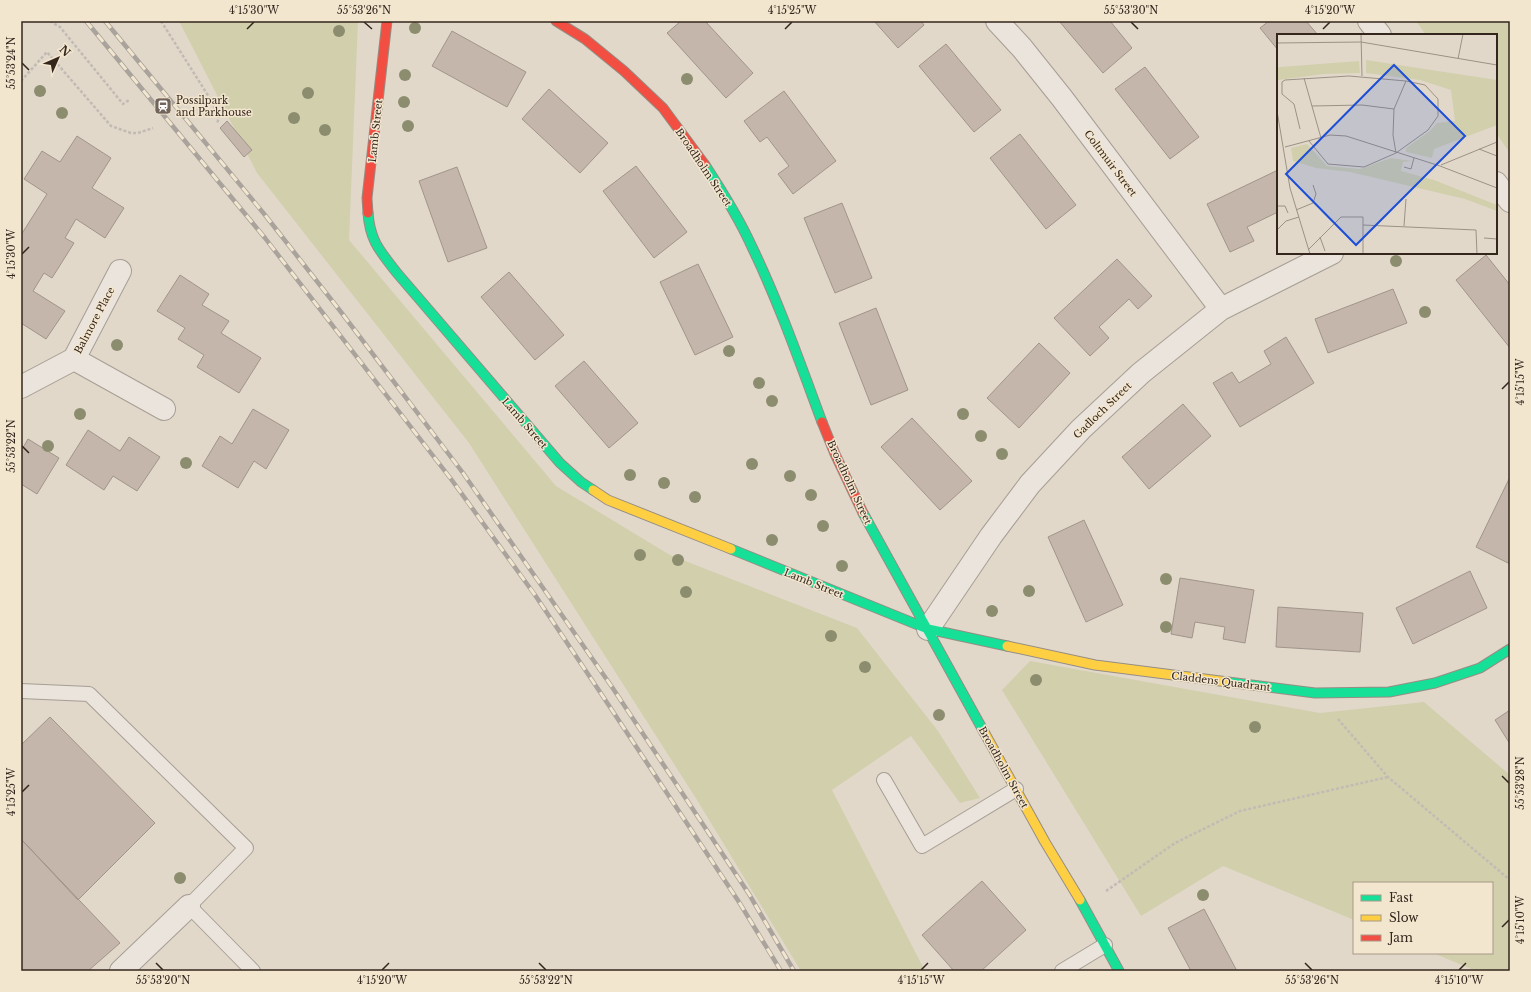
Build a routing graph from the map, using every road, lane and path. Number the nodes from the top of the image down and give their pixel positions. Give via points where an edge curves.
1 (50, 21) edge
2 (161, 21) edge
3 (387, 21) edge
4 (556, 21) edge
5 (997, 21) edge
6 (1369, 21) edge
7 (1379, 34) edge
8 (21, 81) edge
9 (129, 100) dead end
10 (217, 124) dead end
11 (152, 128) dead end
12 (1330, 254) edge
13 (120, 271) dead end
14 (1221, 309) junction
15 (74, 359) junction
16 (21, 387) edge
17 (164, 409) dead end
18 (928, 629) junction
19 (1510, 648) edge
20 (21, 691) edge
21 (1316, 693) junction
22 (1388, 776) junction
23 (884, 780) dead end
24 (1016, 789) junction
25 (1510, 880) edge
26 (189, 906) junction
27 (1084, 906) junction
28 (1105, 945) junction
29 (121, 971) edge
30 (253, 971) edge
31 (1062, 971) edge
32 (1119, 971) edge

1 - 9 path via 60,27 123,104
2 - 10 path via 219,117
3 - 18 street, Lamb Street via 368,198 369,228 378,247 397,273 560,464 580,482 608,500
4 - 18 street, Broadholm Street via 585,39 663,108 726,197 752,246 771,290 835,454 862,511
5 - 14 street, Coltmuir Street via 1062,98
6 - 7 street
8 - 11 path via 47,52 111,126 138,134
12 - 14 street, Gadloch Street
13 - 15 street, Balmore Place
14 - 18 street, Gadloch Street via 1141,373 1081,429 1030,484
15 - 16 street, Balmore Place
15 - 17 street
18 - 21 street, Claddens Quadrant via 1095,665
18 - 24 street, Broadholm Street
19 - 21 street, Claddens Quadrant via 1480,668 1436,683 1389,692
20 - 26 lane via 89,694 246,848
21 - 22 path
22 - 25 path
22 - 27 path via 1240,811 1175,842
23 - 24 lane via 922,846
24 - 27 street, Broadholm Street
26 - 29 street
26 - 30 lane
27 - 28 street, Broadholm Street
28 - 31 lane
28 - 32 street, Broadholm Street

